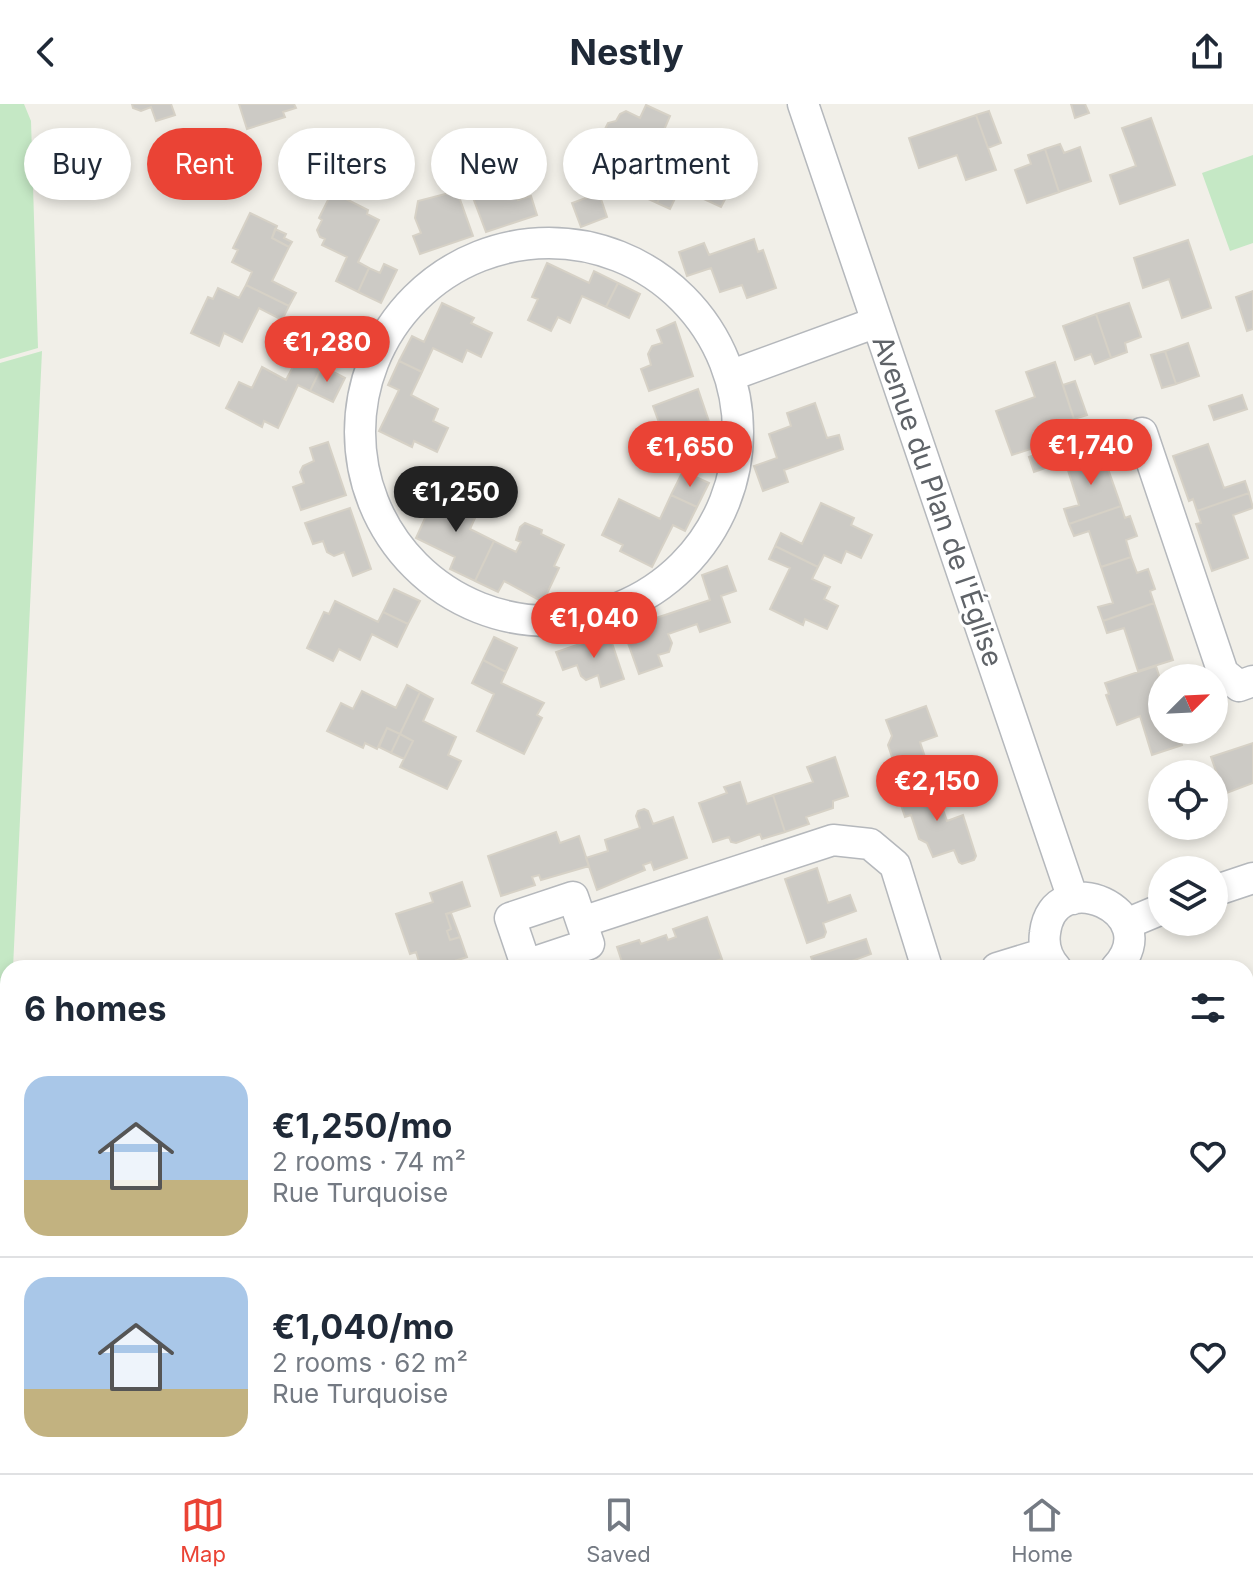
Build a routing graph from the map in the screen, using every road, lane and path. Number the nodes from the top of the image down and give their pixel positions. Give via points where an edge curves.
1 (803, 104) edge
2 (877, 322) junction
3 (732, 375) junction
4 (1142, 433) dead end
5 (1253, 681) edge
6 (1253, 878) edge
7 (1228, 886) edge
8 (1073, 899) junction
9 (1148, 915) edge
10 (582, 922) dead end
11 (1126, 924) junction
12 (925, 960) edge
13 (1051, 960) edge
14 (1121, 960) edge

1 - 2 street, Avenue du Plan de l'Église
2 - 3 street
2 - 8 street, Avenue du Plan de l'Église
3 - 3 street via 739,429 731,488 704,542 663,585 610,613 551,623 492,614 438,587 395,545 368,492 358,427 371,362 398,317 456,264 519,243 585,244 647,268 697,312
4 - 5 street via 1223,673 1239,686
6 - 7 street
8 - 11 street via 1098,898
8 - 13 street via 1061,905 1046,926
9 - 11 street
10 - 12 street via 833,840 870,844 895,865
11 - 14 street via 1128,938

